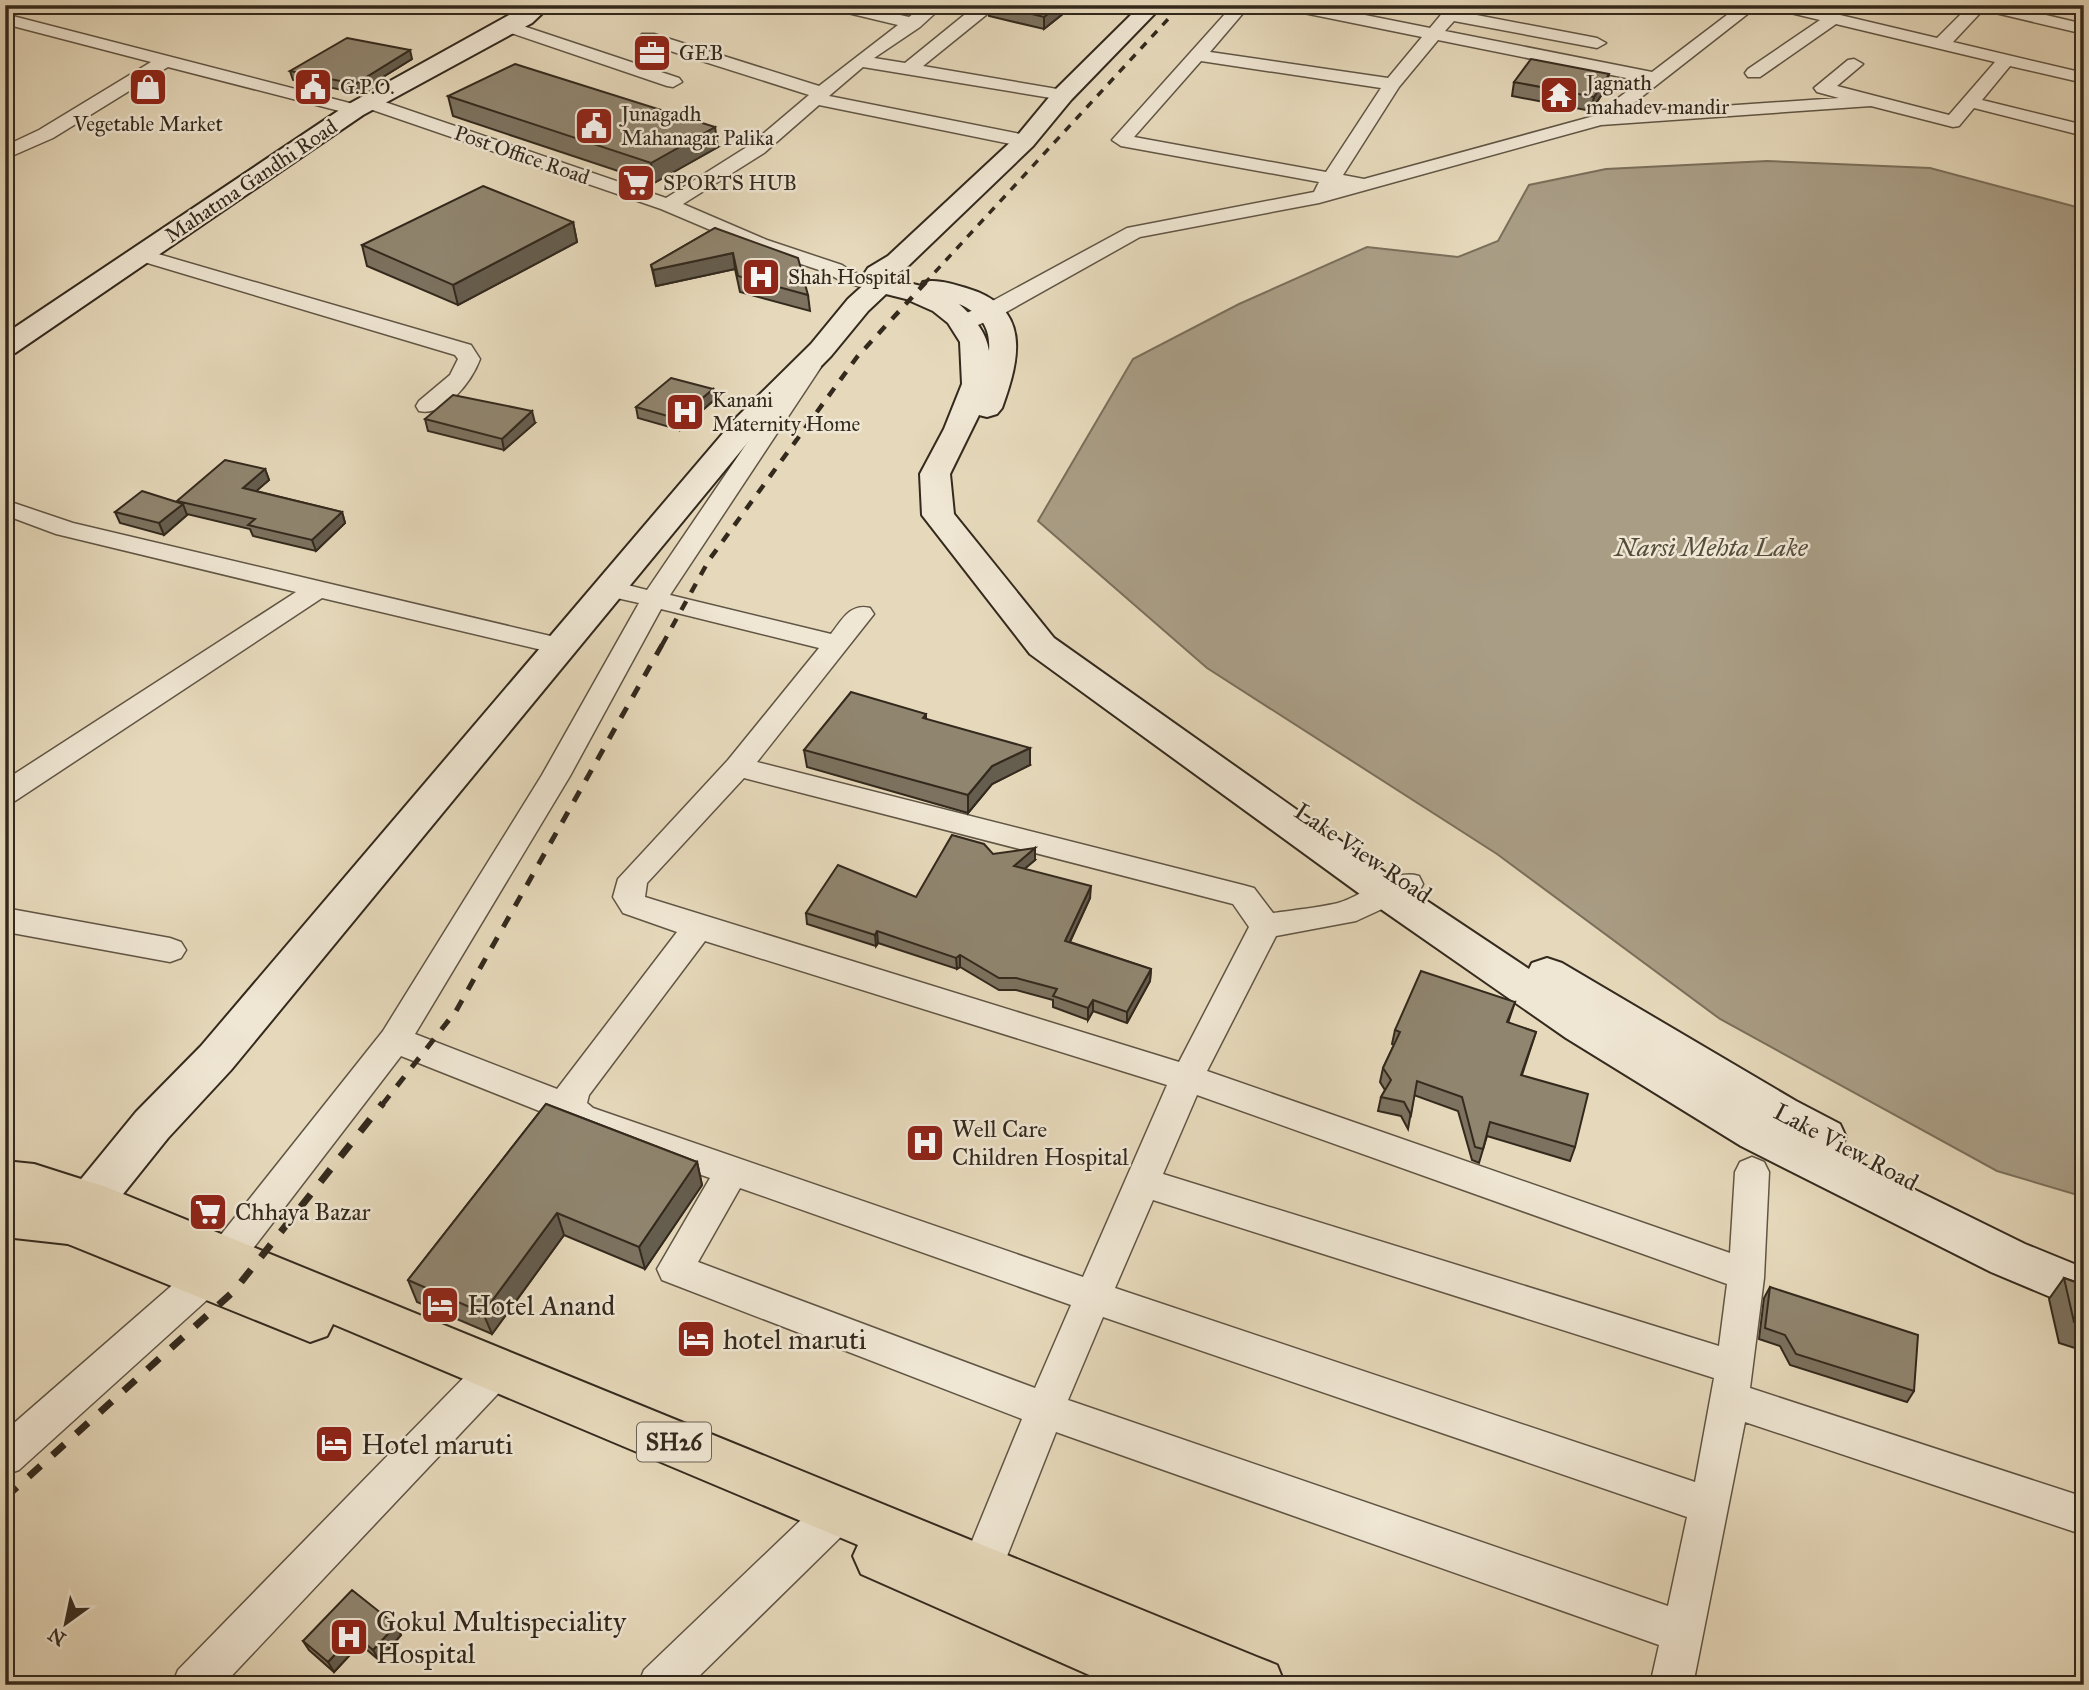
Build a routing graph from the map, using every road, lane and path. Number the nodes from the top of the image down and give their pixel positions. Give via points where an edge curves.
1 (18, 5) edge
2 (541, 5) edge
3 (833, 5) edge
4 (936, 5) edge
5 (1153, 5) edge
6 (1242, 5) edge
7 (1289, 5) edge
8 (1751, 5) edge
9 (1776, 5) edge
10 (1981, 5) edge
11 (5, 10) edge
12 (1454, 10) edge
13 (980, 11) dead end
14 (5, 19) edge
15 (1833, 19) junction
16 (914, 23) junction
17 (508, 26) junction
18 (2084, 29) edge
19 (1433, 35) junction
20 (648, 37) dead end
21 (1597, 43) dead end
22 (1941, 44) junction
23 (1198, 55) junction
24 (166, 60) junction
25 (2006, 60) junction
26 (859, 61) junction
27 (1854, 64) dead end
28 (909, 69) junction
29 (1754, 74) dead end
30 (1654, 78) junction
31 (2084, 78) edge
32 (673, 82) dead end
33 (1392, 84) junction
34 (1063, 95) junction
35 (818, 96) junction
36 (1869, 101) junction
37 (1970, 102) junction
38 (363, 107) junction
39 (1600, 120) junction
40 (2084, 131) edge
41 (5, 136) edge
42 (1026, 141) junction
43 (29, 142) junction
44 (5, 153) edge
45 (1332, 178) junction
46 (1366, 184) junction
47 (1319, 197) junction
48 (667, 205) junction
49 (141, 255) junction
50 (882, 281) junction
51 (978, 316) junction
52 (5, 347) edge
53 (821, 350) junction
54 (427, 406) dead end
55 (5, 507) edge
56 (608, 588) junction
57 (316, 590) junction
58 (654, 599) junction
59 (861, 614) dead end
60 (837, 644) junction
61 (559, 646) junction
62 (738, 767) junction
63 (5, 794) edge
64 (1398, 890) junction
65 (5, 919) edge
66 (1265, 926) junction
67 (698, 927) junction
68 (170, 950) dead end
69 (395, 1040) junction
70 (1187, 1078) junction
71 (569, 1108) junction
72 (1760, 1138) junction
73 (732, 1171) junction
74 (5, 1180) edge
75 (1142, 1182) junction
76 (80, 1213) junction
77 (5, 1217) edge
78 (2084, 1264) edge
79 (215, 1268) junction
80 (1746, 1275) junction
81 (2084, 1290) edge
82 (1093, 1297) junction
83 (488, 1378) junction
84 (1732, 1383) junction
85 (1045, 1410) junction
86 (5, 1457) edge
87 (1710, 1506) junction
88 (2084, 1516) edge
89 (830, 1521) junction
90 (976, 1583) junction
91 (1683, 1632) junction
92 (193, 1685) edge
93 (659, 1685) edge
94 (1177, 1685) edge
95 (1257, 1685) edge
96 (1671, 1685) edge

1 - 11 street
2 - 17 main road, Mahatma Gandhi Road
3 - 16 street
4 - 16 street
5 - 34 main road
6 - 23 street
7 - 19 street
8 - 30 street
9 - 15 street
10 - 18 street
10 - 22 street
12 - 19 street
12 - 21 street
13 - 28 street
14 - 24 street, Post Office Road
15 - 22 street
15 - 29 street
16 - 26 street
17 - 32 street
17 - 38 main road, Mahatma Gandhi Road
19 - 30 street
19 - 33 street
20 - 35 street
22 - 25 street
23 - 33 street
23 - 45 street via 1121,140
24 - 38 street, Post Office Road
24 - 43 street
25 - 31 street
25 - 37 street
26 - 28 street
26 - 35 street
27 - 36 street via 1823,89
28 - 34 street
30 - 39 street
33 - 45 street
34 - 42 main road
35 - 42 street
35 - 48 street via 757,149
36 - 37 street via 1953,122
36 - 39 street
37 - 40 street
38 - 48 street, Post Office Road
38 - 49 main road, Mahatma Gandhi Road
39 - 46 street
41 - 43 street
42 - 50 main road
43 - 44 street
45 - 46 street
45 - 47 street
46 - 47 street
47 - 51 street via 1134,232
48 - 50 street, Post Office Road via 845,276
49 - 52 main road, Mahatma Gandhi Road
49 - 54 street via 463,350 469,359 466,372
50 - 51 main road via 978,300
50 - 53 main road
51 - 64 main road, Lake View Road via 1001,326 1004,349 996,387 957,485 960,502 982,540 1022,595 1058,635
51 - 64 main road, Lake View Road via 974,342 977,384 935,474 938,515 1042,646
53 - 56 main road via 747,424
53 - 58 street
55 - 57 street via 65,529
56 - 58 street
56 - 61 main road
57 - 61 street
57 - 63 street
58 - 60 street
58 - 69 street via 556,776
59 - 60 street
60 - 62 street
61 - 76 main road via 216,1058 152,1125
62 - 66 street via 1243,896
62 - 67 street via 633,879 628,897 634,905
64 - 66 street via 1345,913
64 - 72 main road, Lake View Road via 1581,1026
65 - 68 street
66 - 70 street
67 - 70 street
67 - 71 street via 573,1091
69 - 71 street
69 - 79 street
70 - 75 street
70 - 80 street
71 - 73 street via 581,1118
72 - 78 main road, Lake View Road via 1990,1222
72 - 80 street
72 - 81 main road, Lake View Road
73 - 82 street
73 - 85 street via 675,1269
74 - 76 main road, SH26 via 34,1183
75 - 82 street
75 - 84 street
76 - 77 main road, SH26
76 - 79 main road, SH26
79 - 83 main road, SH26
79 - 86 street
80 - 84 street
82 - 85 street
82 - 87 street
83 - 89 main road, SH26
83 - 92 street
84 - 87 street
84 - 88 street
85 - 90 street
85 - 91 street
87 - 91 street
89 - 90 main road, SH26
89 - 93 street
90 - 94 main road, SH26
90 - 95 main road, SH26
91 - 96 street

